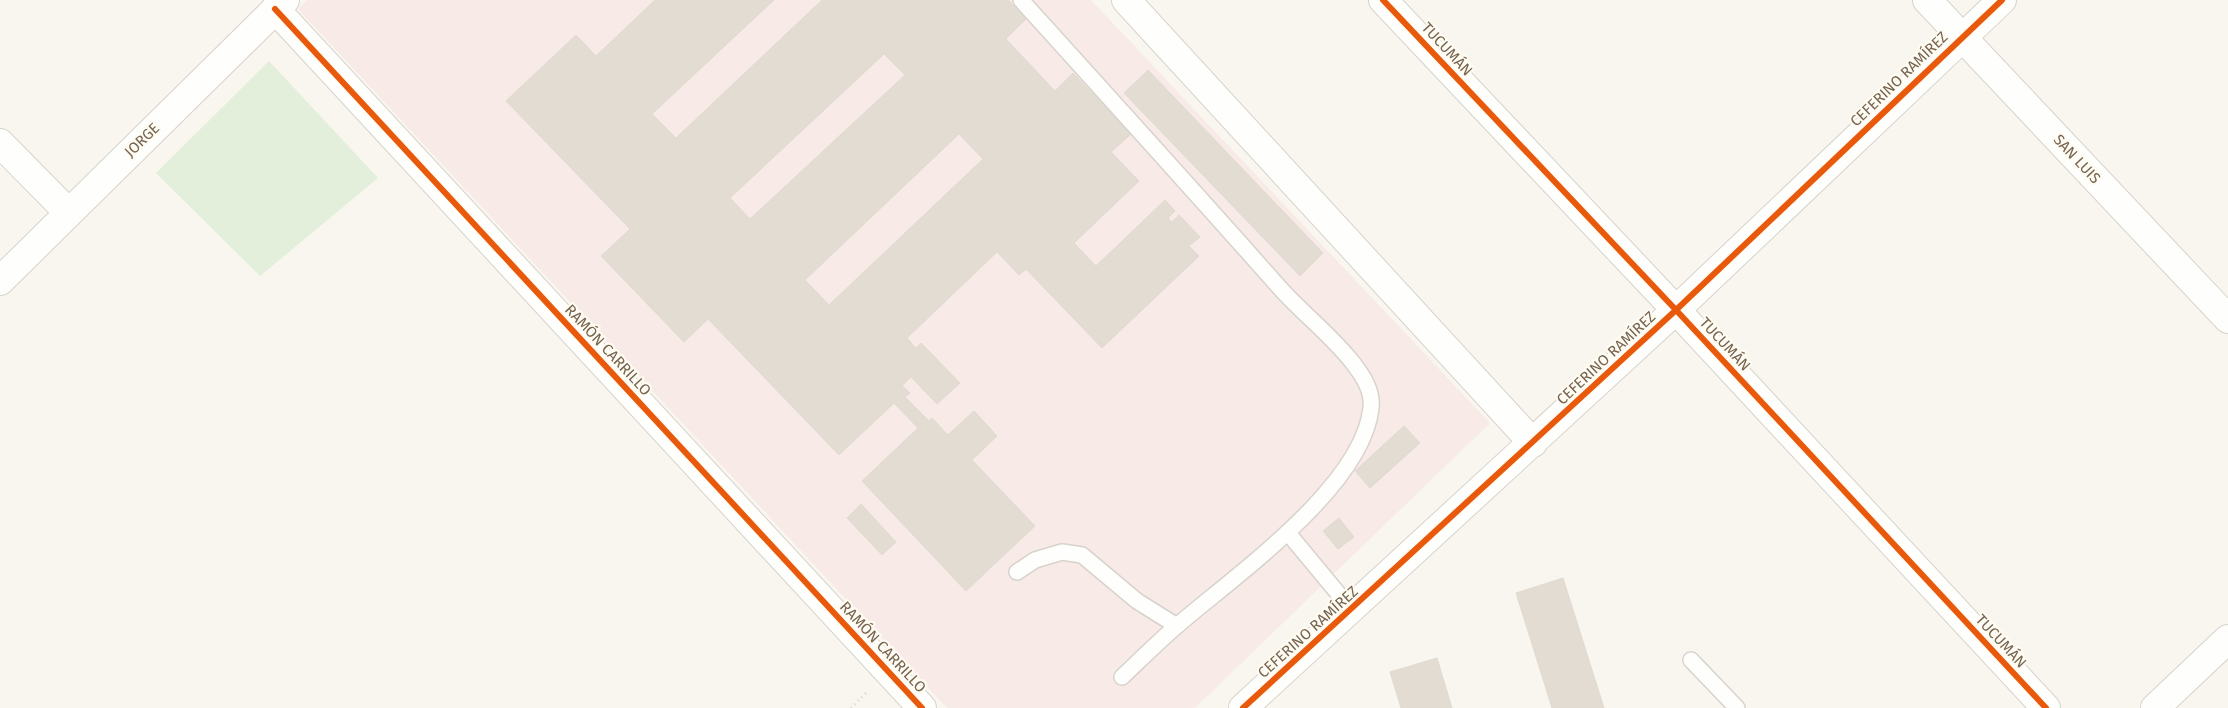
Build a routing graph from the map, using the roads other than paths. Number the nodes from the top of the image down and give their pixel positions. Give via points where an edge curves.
1 (1021, 0) edge
2 (1126, 0) edge
3 (1383, 0) edge
4 (1927, 0) edge
5 (2002, 0) edge
6 (280, 5) edge
7 (1962, 37) junction
8 (0, 143) edge
9 (68, 212) junction
10 (0, 281) edge
11 (1676, 310) junction
12 (2228, 319) edge
13 (1533, 443) junction
14 (1288, 533) junction
15 (1017, 572) dead end
16 (1351, 609) junction
17 (1177, 626) junction
18 (2228, 639) edge
19 (1692, 660) dead end
20 (1122, 677) dead end
21 (922, 708) edge
22 (1243, 708) edge
23 (1737, 708) edge
24 (2046, 708) edge
25 (2154, 708) edge

1 - 14 lane via 1289,298 1354,364 1370,388 1371,408 1355,452 1336,481
2 - 13 street
3 - 11 street, TUCUMÁN
4 - 7 street, SAN LUIS
5 - 7 street, CEFERINO RAMÍREZ
6 - 9 street, JORGE
6 - 21 street, RAMÓN CARRILLO
7 - 11 street, CEFERINO RAMÍREZ
7 - 12 street, SAN LUIS
8 - 9 street
9 - 10 street, JORGE
11 - 13 street, CEFERINO RAMÍREZ
11 - 24 street, TUCUMÁN
13 - 16 street, CEFERINO RAMÍREZ
14 - 16 lane
14 - 17 lane
15 - 17 lane via 1035,560 1062,552 1082,555 1137,601
16 - 22 street, CEFERINO RAMÍREZ
17 - 20 lane
18 - 25 street
19 - 23 lane

